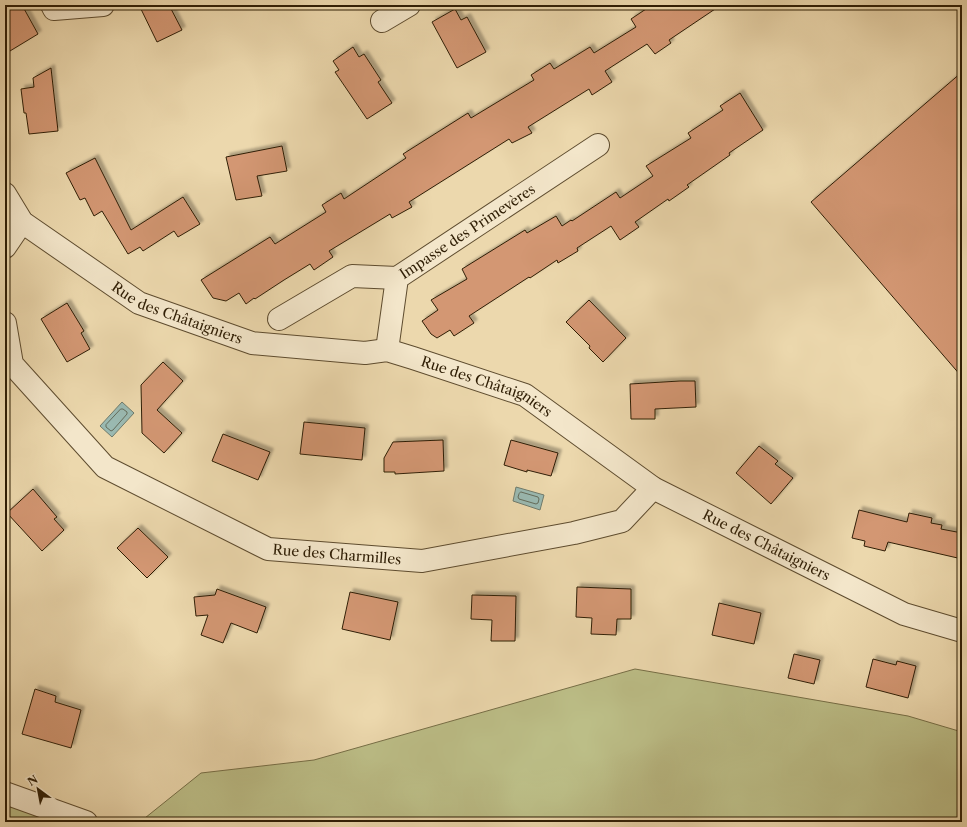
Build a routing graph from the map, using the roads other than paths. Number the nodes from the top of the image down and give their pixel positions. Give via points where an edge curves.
1 (52, 5) edge
2 (103, 5) edge
3 (409, 5) edge
4 (382, 21) dead end
5 (598, 145) dead end
6 (5, 194) edge
7 (22, 222) junction
8 (5, 247) edge
9 (397, 278) junction
10 (279, 319) dead end
11 (5, 323) edge
12 (387, 350) junction
13 (653, 488) junction
14 (962, 631) edge
15 (5, 793) edge
16 (86, 822) edge

1 - 2 street via 54,9
3 - 4 street
5 - 9 street, Impasse des Primevères
6 - 7 street, Rue des Châtaigniers
7 - 8 street
7 - 12 street, Rue des Châtaigniers via 139,303 252,343 365,353
9 - 10 street via 352,276
9 - 12 street, Impasse des Primevères
11 - 13 street, Rue des Charmilles via 12,364 105,468 268,549 422,562 574,533 622,521
12 - 13 street, Rue des Châtaigniers via 525,395
13 - 14 street, Rue des Châtaigniers via 904,614
15 - 16 street

